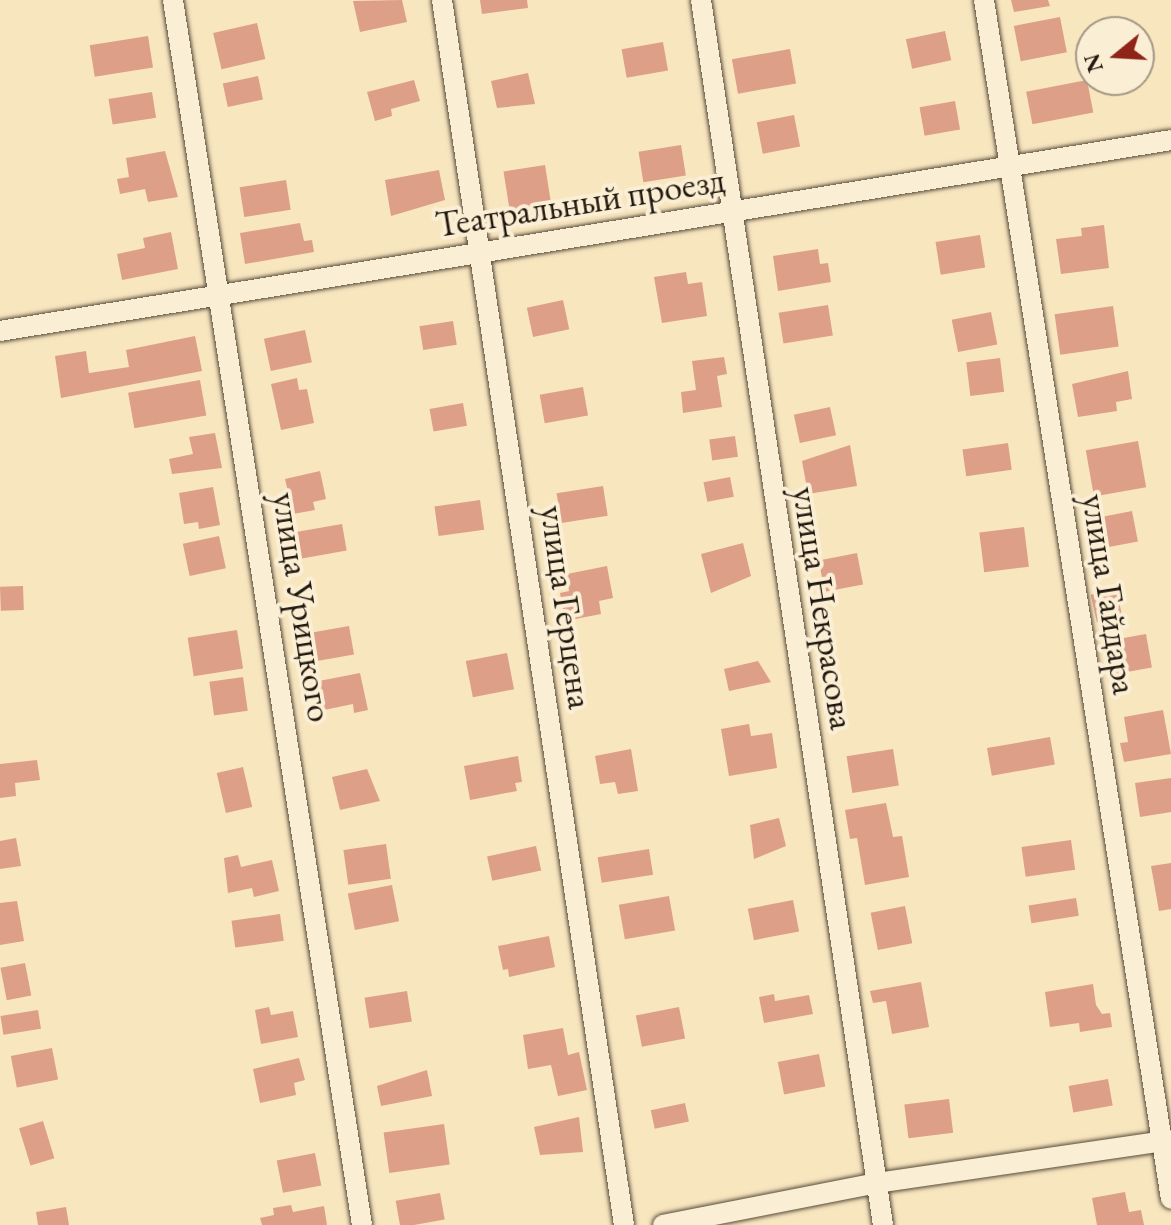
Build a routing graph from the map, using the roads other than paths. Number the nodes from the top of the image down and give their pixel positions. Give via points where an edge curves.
1 (173, 0) edge
2 (442, 0) edge
3 (701, 0) edge
4 (984, 0) edge
5 (1171, 140) edge
6 (1009, 171) junction
7 (730, 212) junction
8 (480, 253) junction
9 (221, 295) junction
10 (0, 331) edge
11 (1167, 1140) edge
12 (877, 1183) junction
13 (1171, 1199) edge
14 (362, 1225) edge
15 (624, 1225) edge
16 (663, 1225) edge
17 (883, 1225) edge

1 - 9 street, улица Урицкого
2 - 8 street, улица Герцена
3 - 7 street, улица Некрасова
4 - 6 street, улица Гайдара
5 - 6 street, Театральный проезд
6 - 7 street, Театральный проезд
6 - 11 street, улица Гайдара
7 - 8 street, Театральный проезд
7 - 12 street, улица Некрасова
8 - 9 street, Театральный проезд
8 - 15 street, улица Герцена
9 - 10 street, Театральный проезд
9 - 14 street, улица Урицкого
11 - 12 street
11 - 13 street, улица Гайдара
12 - 16 street
12 - 17 street, улица Некрасова

